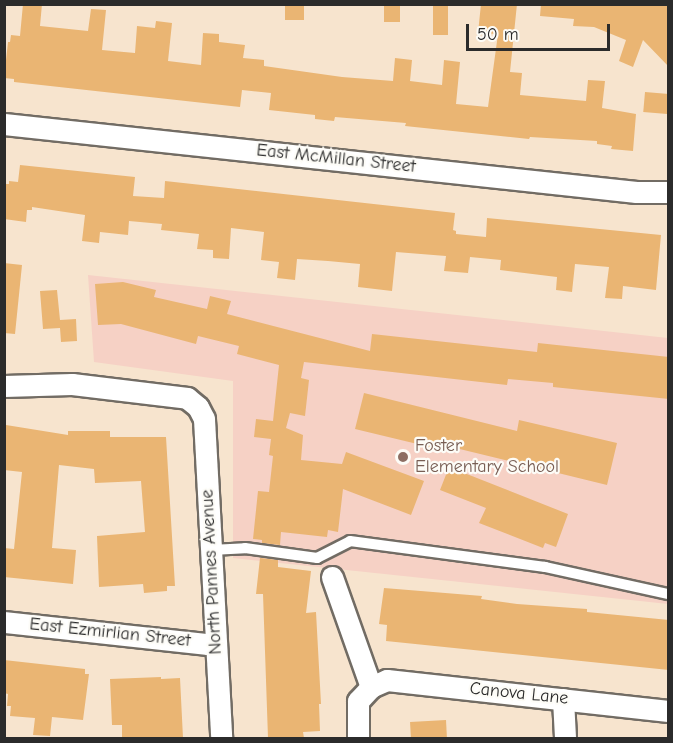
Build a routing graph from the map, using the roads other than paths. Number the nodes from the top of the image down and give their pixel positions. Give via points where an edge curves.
1 (4, 124) edge
2 (669, 192) edge
3 (4, 386) edge
4 (211, 550) junction
5 (332, 577) dead end
6 (669, 594) edge
7 (4, 621) edge
8 (216, 645) junction
9 (371, 687) junction
10 (563, 699) junction
11 (669, 711) edge
12 (221, 738) edge
13 (358, 738) edge
14 (565, 738) edge

1 - 2 street, East McMillan Street via 636,192
3 - 4 street, North Pannes Avenue via 72,384 187,398 204,419
4 - 6 lane via 244,548 317,558 350,541 545,567
4 - 8 street, North Pannes Avenue
5 - 9 street
7 - 8 street, East Ezmirlian Street
8 - 12 street, North Pannes Avenue
9 - 10 street, Canova Lane via 387,680
9 - 13 street via 358,701
10 - 11 street, Canova Lane
10 - 14 street

